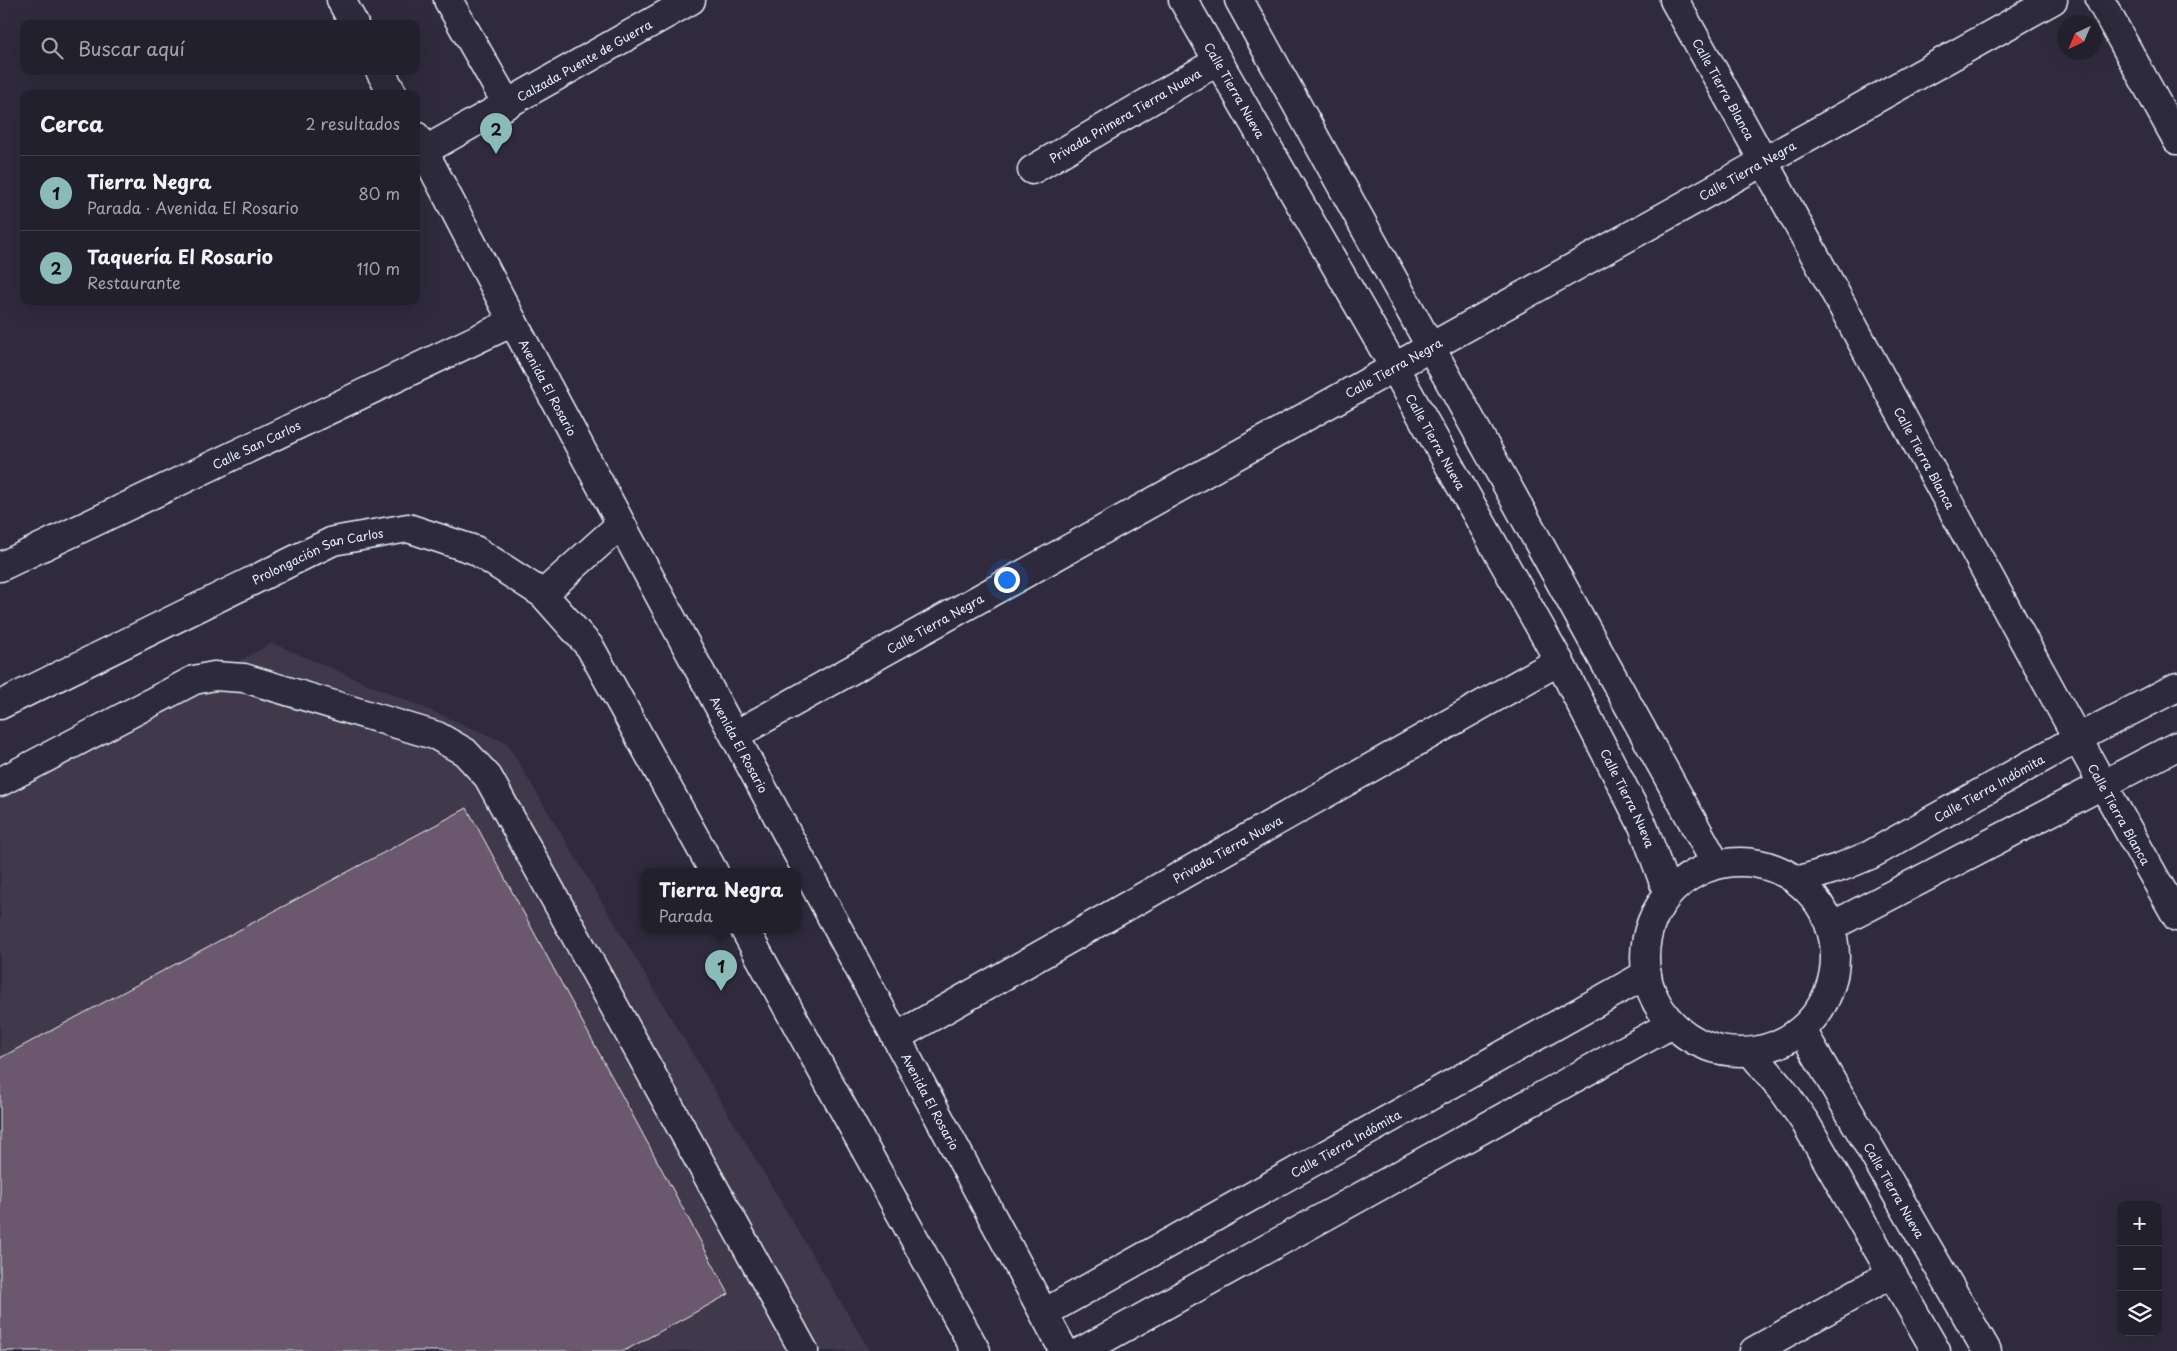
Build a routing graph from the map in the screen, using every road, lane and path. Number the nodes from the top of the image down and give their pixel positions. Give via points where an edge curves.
1 (341, 0) edge
2 (448, 0) edge
3 (691, 0) edge
4 (1183, 0) edge
5 (1239, 0) edge
6 (1674, 0) edge
7 (2053, 0) edge
8 (2100, 0) edge
9 (352, 20) edge
10 (1218, 61) junction
11 (382, 75) edge
12 (391, 90) edge
13 (507, 104) junction
14 (2177, 140) edge
15 (420, 143) edge
16 (1765, 161) junction
17 (1032, 170) dead end
18 (513, 322) junction
19 (1430, 347) junction
20 (1394, 367) junction
21 (621, 524) junction
22 (0, 568) edge
23 (542, 594) junction
24 (1559, 661) junction
25 (2177, 687) edge
26 (0, 705) edge
27 (735, 735) junction
28 (2078, 738) junction
29 (2177, 746) edge
30 (0, 782) edge
31 (2102, 784) junction
32 (1716, 864) junction
33 (712, 868) edge
34 (1797, 881) junction
35 (1668, 894) junction
36 (2177, 917) edge
37 (1830, 927) junction
38 (747, 933) edge
39 (1647, 974) junction
40 (1672, 1024) junction
41 (1802, 1030) junction
42 (896, 1037) junction
43 (1751, 1052) junction
44 (1891, 1274) junction
45 (1044, 1313) junction
46 (795, 1348) edge
47 (976, 1351) edge
48 (1064, 1351) edge
49 (1082, 1351) edge
50 (1754, 1351) edge
51 (1936, 1351) edge
52 (1987, 1351) edge

1 - 9 street
2 - 13 street
3 - 13 street, Calzada Puente de Guerra
4 - 10 street, Calle Tierra Nueva
5 - 19 street
6 - 16 street, Calle Tierra Blanca
7 - 16 street, Calle Tierra Negra
8 - 14 street
10 - 17 street, Privada Primera Tierra Nueva
10 - 20 street, Calle Tierra Nueva
11 - 12 street
13 - 15 street, Calzada Puente de Guerra
15 - 18 street, Avenida El Rosario
16 - 19 street, Calle Tierra Negra
16 - 28 street, Calle Tierra Blanca
18 - 21 street, Avenida El Rosario
18 - 22 street, Calle San Carlos
19 - 20 street, Calle Tierra Negra
19 - 32 street
20 - 24 street, Calle Tierra Nueva
20 - 27 street, Calle Tierra Negra
21 - 23 street
21 - 27 street, Avenida El Rosario
23 - 26 street, Prolongación San Carlos via 475,550 408,528 333,542
23 - 33 street via 590,647
24 - 35 street, Calle Tierra Nueva via 1643,826
24 - 42 street, Privada Tierra Nueva
25 - 28 street, Calle Tierra Indómita
27 - 42 street, Avenida El Rosario
28 - 31 street, Calle Tierra Blanca
28 - 34 street, Calle Tierra Indómita via 1870,855
29 - 31 street
30 - 46 street via 194,680 214,676 244,678 437,736 465,752 488,777
31 - 36 street, Calle Tierra Blanca
31 - 37 street
32 - 34 street via 1744,862 1772,868
32 - 35 street via 1690,876
34 - 37 street via 1817,901
35 - 39 street via 1653,918 1646,946
37 - 41 street via 1835,954 1832,982 1821,1008
38 - 47 street
39 - 40 street via 1656,1000
39 - 45 street, Calle Tierra Indómita
40 - 43 street via 1696,1040 1722,1050
40 - 49 street
41 - 43 street via 1778,1045
41 - 52 street, Calle Tierra Nueva
42 - 45 street, Avenida El Rosario
43 - 44 street via 1805,1122
44 - 50 street
44 - 51 street
45 - 48 street, Avenida El Rosario

